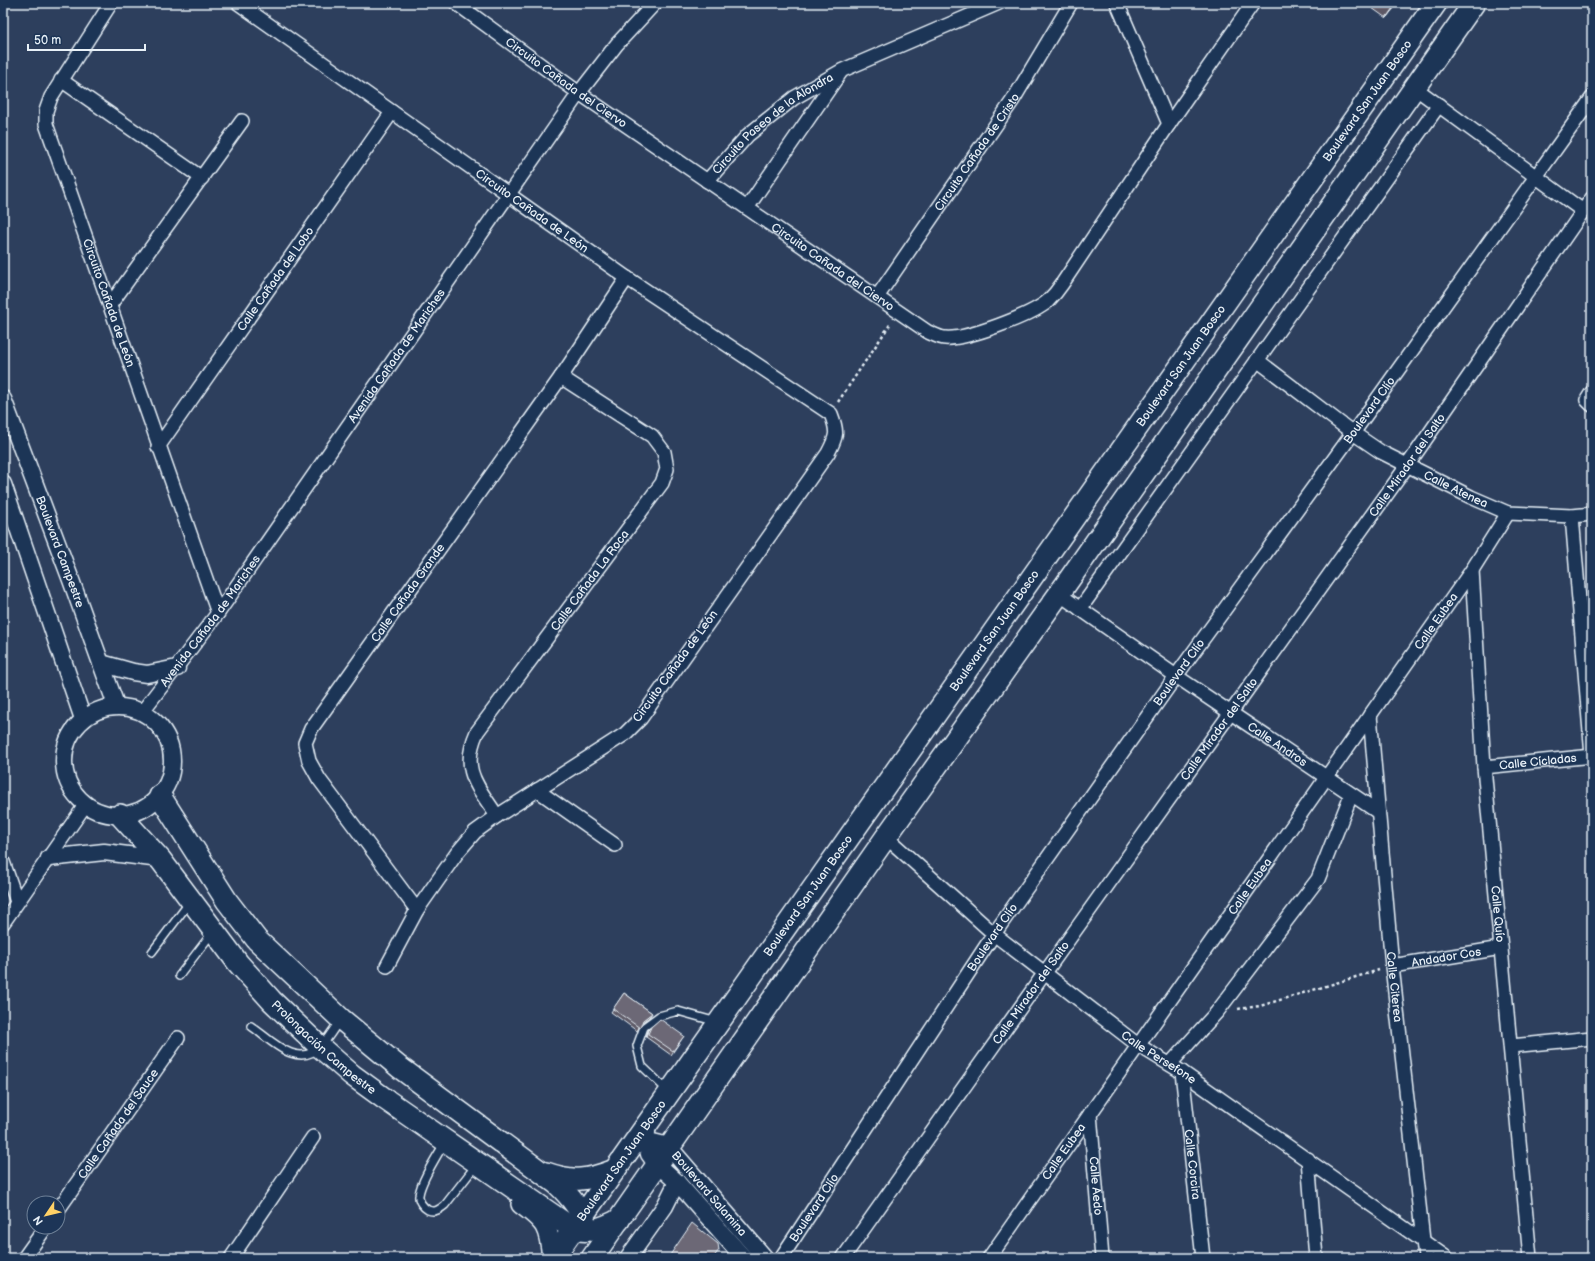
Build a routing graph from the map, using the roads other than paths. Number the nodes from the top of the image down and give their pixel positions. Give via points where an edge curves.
1 (111, 3) edge
2 (238, 3) edge
3 (456, 3) edge
4 (655, 3) edge
5 (1000, 3) edge
6 (1071, 3) edge
7 (1117, 3) edge
8 (1253, 3) edge
9 (1436, 3) edge
10 (1474, 3) edge
11 (471, 7) edge
12 (842, 70) junction
13 (61, 80) junction
14 (1415, 88) junction
15 (579, 93) junction
16 (1592, 98) edge
17 (1439, 105) junction
18 (392, 112) junction
19 (242, 121) dead end
20 (1169, 124) junction
21 (1536, 176) junction
22 (202, 178) junction
23 (707, 181) junction
24 (509, 193) junction
25 (1592, 198) edge
26 (747, 208) junction
27 (1583, 211) junction
28 (627, 278) junction
29 (877, 297) junction
30 (110, 306) junction
31 (1257, 360) junction
32 (561, 377) junction
33 (1592, 392) edge
34 (3, 399) edge
35 (1592, 405) edge
36 (1353, 433) junction
37 (158, 446) junction
38 (1406, 466) junction
39 (3, 484) edge
40 (1508, 513) junction
41 (1592, 514) edge
42 (1572, 516) junction
43 (1472, 570) junction
44 (1059, 594) junction
45 (1080, 609) junction
46 (218, 614) junction
47 (101, 663) junction
48 (177, 668) junction
49 (1176, 676) junction
50 (116, 705) junction
51 (142, 712) junction
52 (1230, 713) junction
53 (1370, 714) junction
54 (83, 719) junction
55 (1592, 756) edge
56 (1484, 767) junction
57 (1326, 778) junction
58 (537, 790) junction
59 (1351, 795) junction
60 (160, 796) junction
61 (86, 804) junction
62 (1378, 812) junction
63 (120, 815) junction
64 (496, 816) junction
65 (886, 837) junction
66 (615, 845) dead end
67 (49, 858) junction
68 (160, 859) junction
69 (3, 862) edge
70 (191, 901) junction
71 (17, 902) junction
72 (417, 910) junction
73 (3, 923) edge
74 (213, 931) junction
75 (994, 934) junction
76 (1501, 948) junction
77 (152, 952) dead end
78 (387, 966) dead end
79 (1392, 966) junction
80 (1044, 974) junction
81 (180, 976) dead end
82 (341, 1019) junction
83 (719, 1023) junction
84 (251, 1026) dead end
85 (178, 1038) dead end
86 (1592, 1038) edge
87 (1138, 1045) junction
88 (1511, 1046) junction
89 (320, 1047) junction
90 (1170, 1064) junction
91 (1182, 1072) junction
92 (669, 1092) junction
93 (654, 1114) junction
94 (1090, 1114) junction
95 (313, 1137) dead end
96 (445, 1142) junction
97 (672, 1143) junction
98 (637, 1146) junction
99 (1308, 1160) junction
100 (657, 1165) junction
101 (480, 1166) junction
102 (615, 1170) junction
103 (540, 1171) junction
104 (677, 1182) junction
105 (66, 1199) edge
106 (619, 1220) junction
107 (581, 1225) junction
108 (718, 1228) junction
109 (40, 1235) edge
110 (1423, 1241) junction
111 (24, 1258) edge
112 (231, 1258) edge
113 (552, 1258) edge
114 (589, 1258) edge
115 (592, 1258) edge
116 (628, 1258) edge
117 (728, 1258) edge
118 (744, 1258) edge
119 (765, 1258) edge
120 (780, 1258) edge
121 (844, 1258) edge
122 (989, 1258) edge
123 (1102, 1258) edge
124 (1203, 1258) edge
125 (1316, 1258) edge
126 (1425, 1258) edge
127 (1448, 1258) edge
128 (1530, 1258) edge

1 - 13 street, Circuito Cañada de León
2 - 18 street, Circuito Cañada de León
3 - 11 street, Circuito Cañada del Ciervo
4 - 15 street, Avenida Cañada de Mariches via 617,44
5 - 12 street, Circuito Paseo de la Alondra
6 - 29 street, Circuito Cañada de Cristo via 1013,100
7 - 20 street
8 - 20 street, Circuito Cañada del Ciervo
9 - 83 main road, Boulevard San Juan Bosco
10 - 14 main road
11 - 15 street, Circuito Cañada del Ciervo
12 - 23 street, Circuito Paseo de la Alondra via 794,98 772,115 748,135
12 - 26 street, Circuito Paseo de la Alondra
13 - 22 street
13 - 30 street, Circuito Cañada de León via 46,111 46,124
14 - 17 street
14 - 44 main road
15 - 23 street, Circuito Cañada del Ciervo
15 - 24 street, Avenida Cañada de Mariches
16 - 21 street, Boulevard Clío
17 - 21 street
17 - 31 street
18 - 24 street, Circuito Cañada de León
18 - 37 street, Calle Cañada del Lobo
19 - 22 street
20 - 29 street, Circuito Cañada del Ciervo via 1062,284 1048,301 1028,313 959,338 944,338 928,332
21 - 27 street
21 - 36 street, Boulevard Clío
22 - 30 street
23 - 26 street, Circuito Cañada del Ciervo
24 - 28 street, Circuito Cañada de León
24 - 46 street, Avenida Cañada de Mariches
25 - 27 street, Calle Mirador del Salto
26 - 29 street, Circuito Cañada del Ciervo
27 - 38 street, Calle Mirador del Salto
28 - 32 street, Calle Cañada Grande
28 - 58 street, Circuito Cañada de León via 830,414 836,427 836,437 828,453 641,718 625,734
30 - 37 street, Circuito Cañada de León
31 - 36 street, Calle Atenea
31 - 45 street
32 - 64 street, Calle Cañada La Roca via 652,436 664,452 667,469 662,483 478,732 470,748 469,765 475,783
32 - 72 street, Calle Cañada Grande via 311,729 305,744 309,761 319,779
33 - 35 street via 1587,400
34 - 47 street, Boulevard Campestre
36 - 38 street, Calle Atenea
36 - 49 street, Boulevard Clío
37 - 46 street, Circuito Cañada de León
38 - 40 street, Calle Atenea
38 - 52 street, Calle Mirador del Salto
39 - 54 street
40 - 42 street, Calle Atenea
40 - 43 street, Calle Eubea
41 - 42 street, Calle Atenea
42 - 55 street
43 - 53 street, Calle Eubea
43 - 56 street, Calle Quío
44 - 45 street, Calle Andros
44 - 65 main road
45 - 49 street, Calle Andros
46 - 48 street, Avenida Cañada de Mariches
47 - 48 street via 147,674
47 - 50 street, Boulevard Campestre
48 - 51 street, Avenida Cañada de Mariches
49 - 52 street, Calle Andros
49 - 75 street, Boulevard Clío
50 - 51 street
50 - 54 street via 97,710
51 - 60 street via 154,720 165,733 171,748 172,765 169,781
52 - 57 street, Calle Andros
52 - 80 street, Calle Mirador del Salto
53 - 57 street, Calle Eubea
53 - 62 street, Calle Citerea
54 - 61 street via 71,734 64,752 65,772 72,790
55 - 56 street, Calle Cícladas
56 - 76 street, Calle Quío
57 - 59 street, Calle Andros
57 - 87 street, Calle Eubea
58 - 64 street, Circuito Cañada de León
58 - 66 street
59 - 62 street, Calle Andros
59 - 90 street via 1318,879 1217,1012
60 - 63 street via 142,810
60 - 82 main road via 227,901 257,940
61 - 63 street via 102,813
61 - 67 street
62 - 79 street, Calle Citerea
63 - 68 main road, Prolongación Campestre
64 - 72 street, Circuito Cañada de León via 475,832 457,853
65 - 75 street, Calle Persefone
65 - 97 main road
67 - 68 street via 104,852
67 - 71 street
68 - 70 main road, Prolongación Campestre
69 - 71 street
70 - 74 main road, Prolongación Campestre
70 - 77 lane
71 - 73 street
72 - 78 street, Circuito Cañada de León
74 - 81 lane
74 - 89 main road, Prolongación Campestre via 272,1001
75 - 80 street, Calle Persefone
75 - 120 street, Boulevard Clío
76 - 79 street, Andador Cos
76 - 88 street, Calle Quío
79 - 110 street, Calle Citerea
80 - 87 street, Calle Persefone
80 - 121 street, Calle Mirador del Salto
82 - 89 lane
82 - 103 main road via 399,1066
83 - 92 main road, Boulevard San Juan Bosco
83 - 92 lane via 678,1011 659,1016 644,1027 637,1046 642,1066
84 - 89 lane via 290,1055 306,1055
85 - 105 street, Calle Cañada del Sauce
86 - 88 street
87 - 90 street, Calle Persefone
87 - 94 street, Calle Eubea
88 - 128 street, Calle Quío
89 - 96 main road, Prolongación Campestre via 352,1075
90 - 91 street, Calle Persefone
91 - 99 street, Calle Persefone
91 - 124 street, Calle Corcira
92 - 93 main road, Boulevard San Juan Bosco
93 - 97 main road via 658,1136
93 - 98 main road, Boulevard San Juan Bosco
94 - 122 street, Calle Eubea
94 - 123 street, Calle Aedo
95 - 112 street
96 - 101 main road, Prolongación Campestre
96 - 101 lane via 421,1187 418,1197 422,1206 430,1211 438,1211
97 - 98 street via 656,1142
97 - 100 main road
97 - 119 street, Boulevard Salamina
98 - 100 street via 649,1154
98 - 102 main road, Boulevard San Juan Bosco
99 - 110 street, Calle Persefone
99 - 125 street
100 - 104 street, Boulevard Salamina
100 - 106 main road
101 - 107 main road, Prolongación Campestre
101 - 113 main road via 494,1184 546,1225
102 - 103 main road via 578,1180 567,1180
102 - 107 main road, Boulevard San Juan Bosco
103 - 107 main road via 567,1193
104 - 108 street, Boulevard Salamina
104 - 116 street via 665,1206
106 - 107 main road via 599,1230
106 - 115 main road
107 - 113 main road, Boulevard San Juan Bosco
107 - 114 main road
108 - 117 street
108 - 118 street, Boulevard Salamina
109 - 111 street
110 - 126 street, Calle Citerea
110 - 127 street, Calle Persefone

